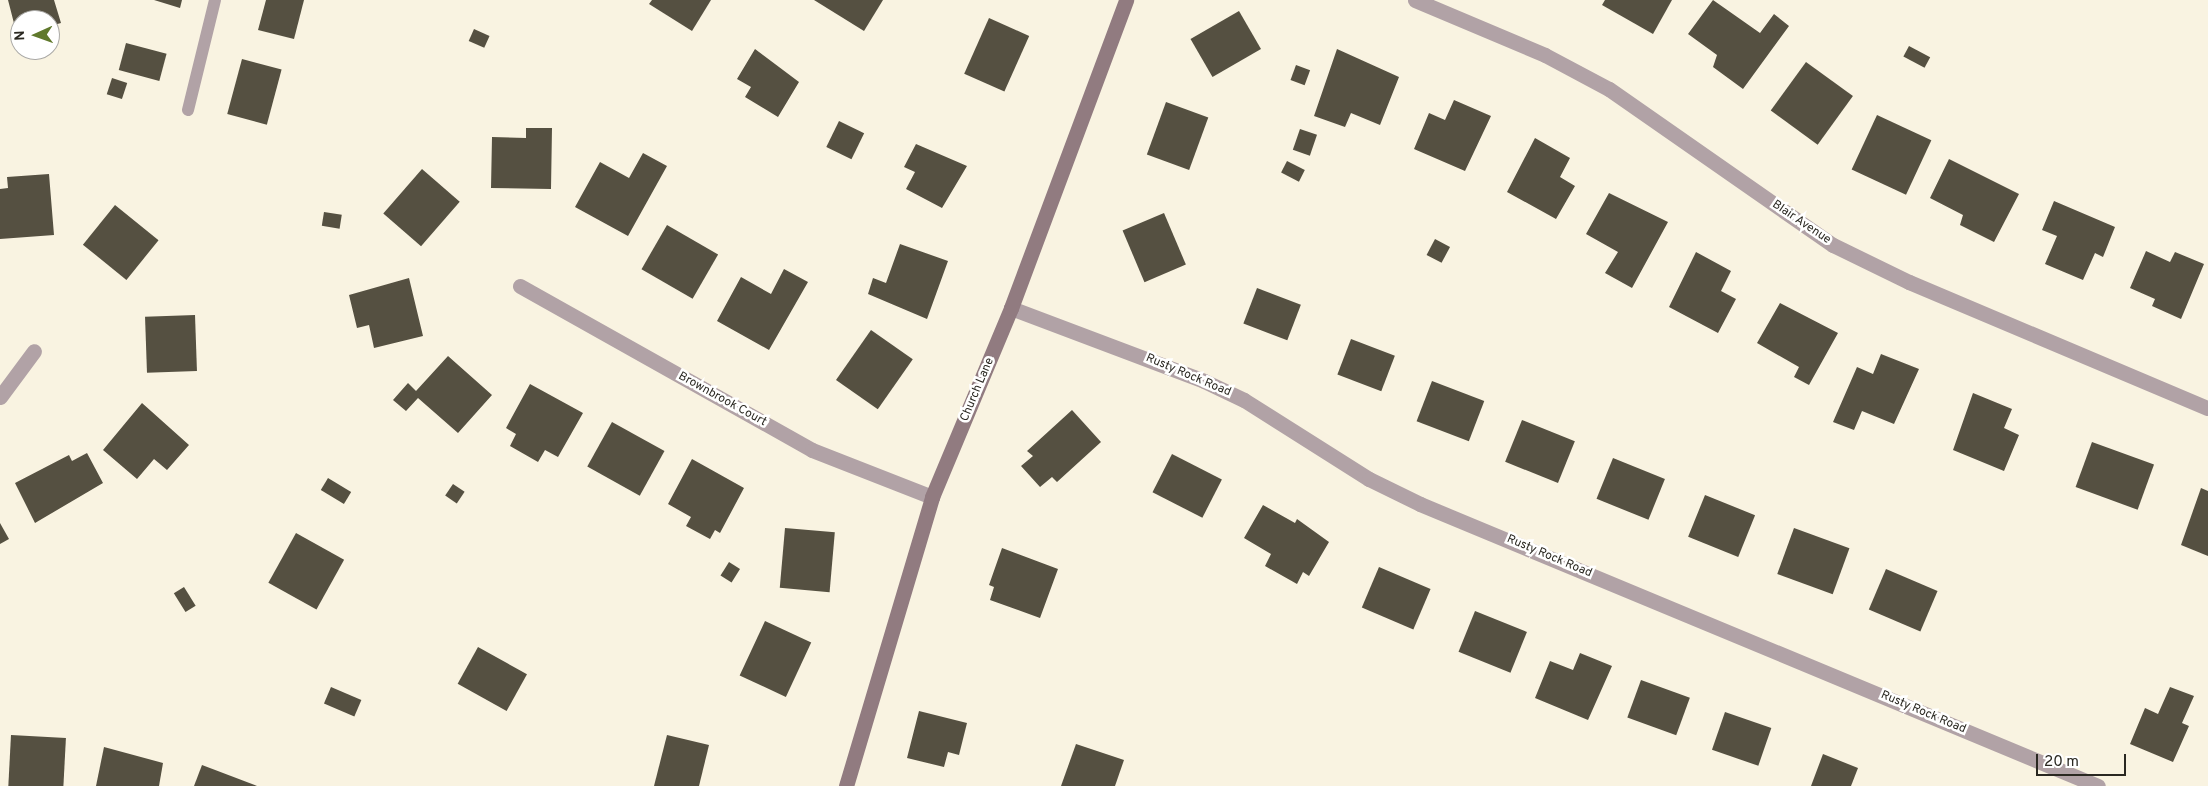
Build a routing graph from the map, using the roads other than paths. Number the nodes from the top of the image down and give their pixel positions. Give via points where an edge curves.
1 (215, 0) edge
2 (1126, 0) edge
3 (1415, 0) edge
4 (188, 110) dead end
5 (520, 286) dead end
6 (1012, 308) junction
7 (34, 352) dead end
8 (0, 397) edge
9 (2208, 408) edge
10 (932, 497) junction
11 (846, 786) edge
12 (2098, 786) edge

1 - 4 lane
2 - 6 street, Church Lane
3 - 9 street, Blair Avenue via 1545,54 1609,89 1833,245 1909,282
5 - 10 street, Brownbrook Court via 812,450
6 - 10 street, Church Lane
6 - 12 street, Rusty Rock Road via 1204,380 1244,400 1369,479 1420,504
7 - 8 street
10 - 11 street, Church Lane

